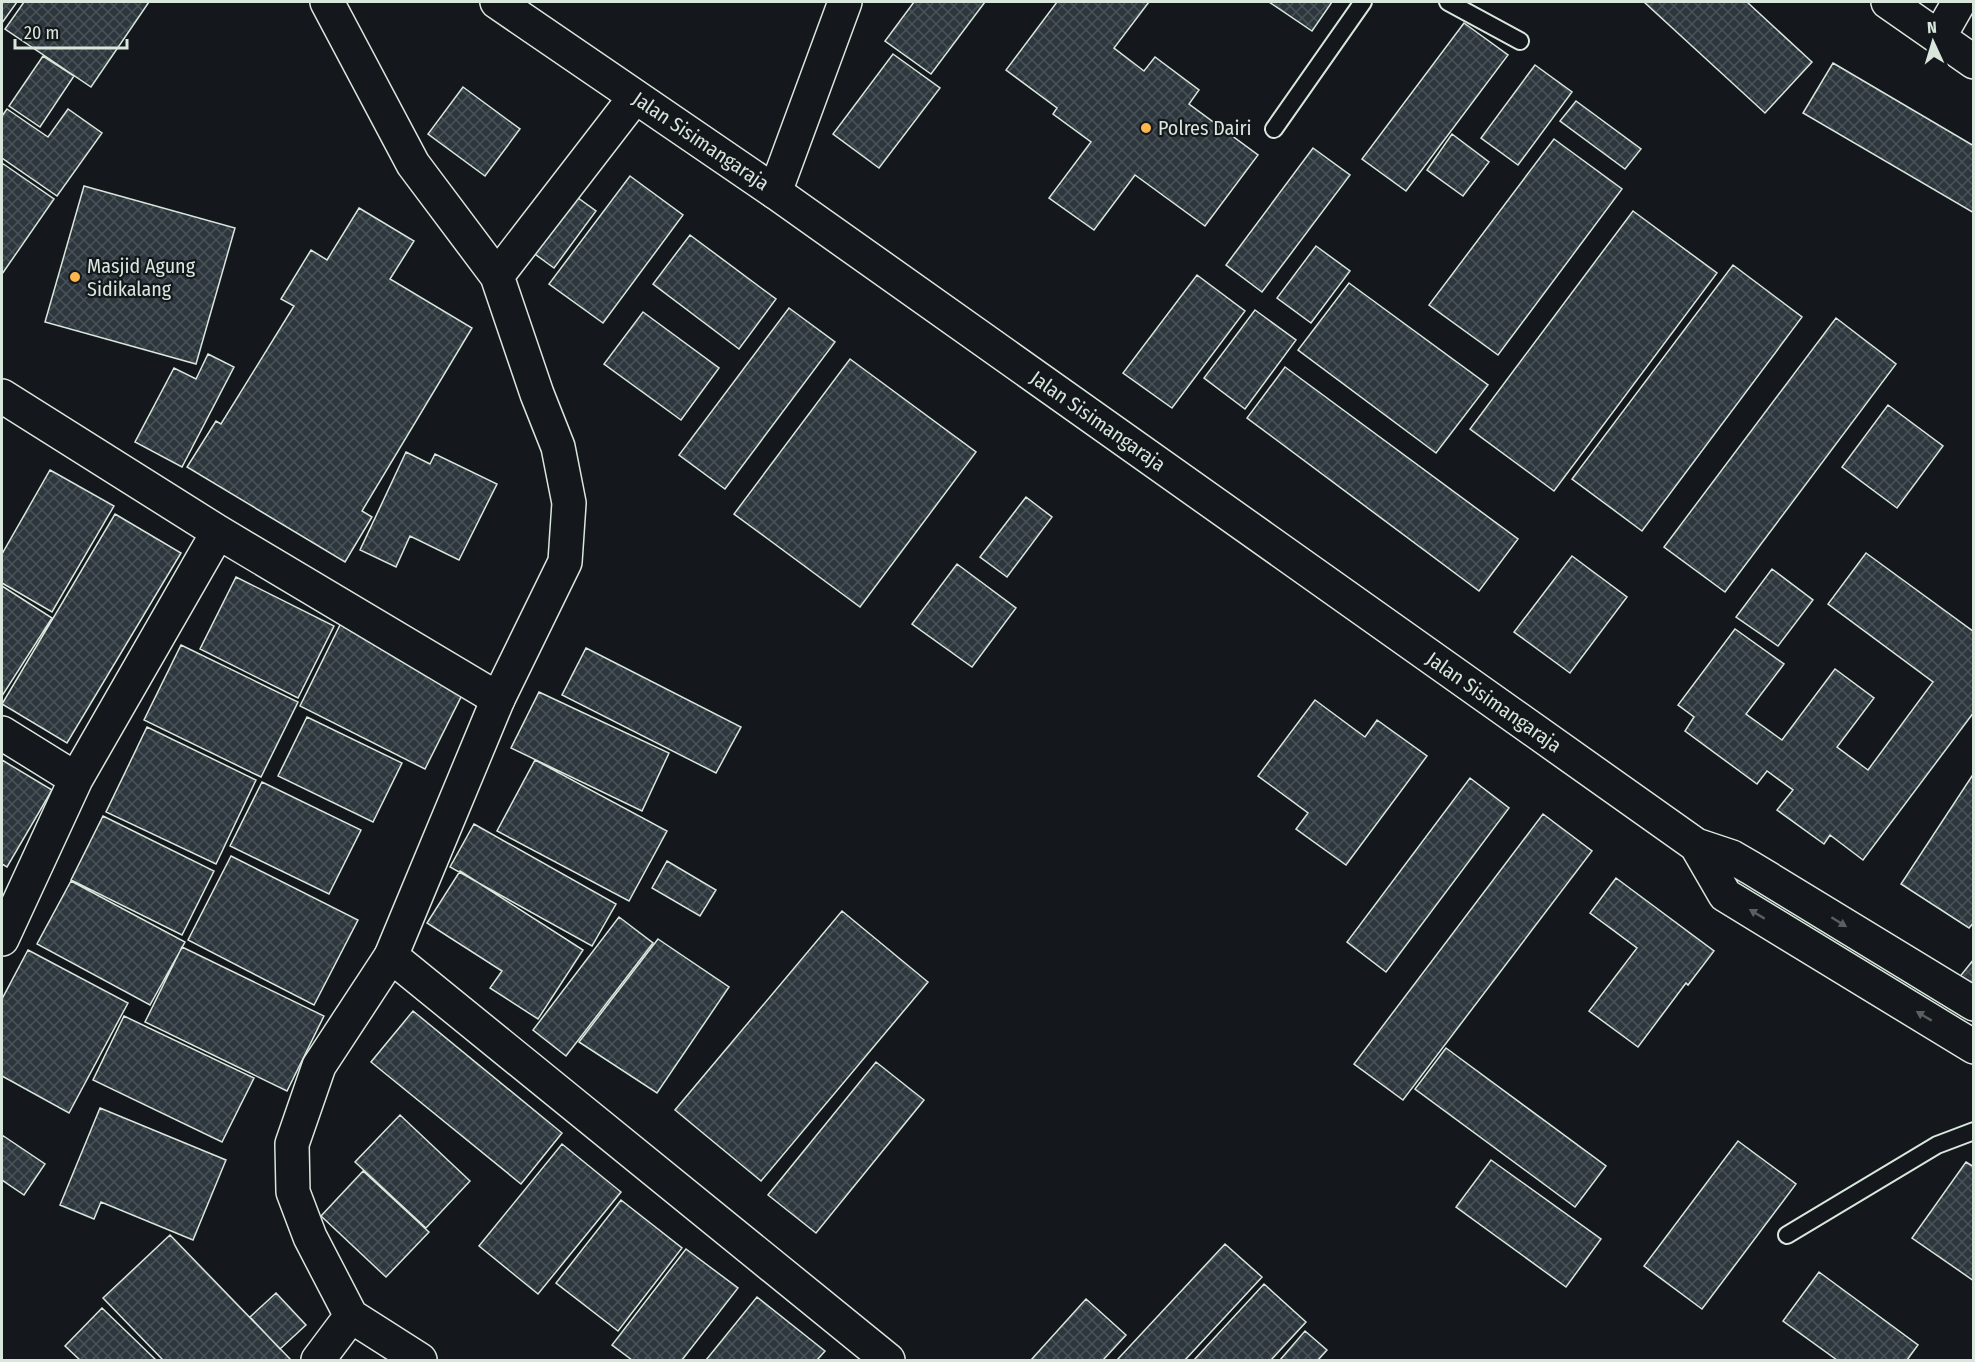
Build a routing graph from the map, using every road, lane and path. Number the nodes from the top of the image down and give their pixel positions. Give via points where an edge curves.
1 (327, 2) edge
2 (497, 2) edge
3 (844, 2) edge
4 (1363, 2) edge
5 (1448, 2) edge
6 (1888, 2) edge
7 (1959, 2) edge
8 (1939, 37) junction
9 (1520, 41) dead end
10 (1974, 62) edge
11 (635, 97) junction
12 (1274, 129) dead end
13 (775, 192) junction
14 (497, 276) junction
15 (2, 396) edge
16 (218, 532) junction
17 (498, 699) junction
18 (2, 733) edge
19 (76, 779) junction
20 (1696, 845) junction
21 (2, 939) edge
22 (391, 956) junction
23 (1974, 1004) edge
24 (1974, 1047) edge
25 (1974, 1131) edge
26 (1787, 1235) dead end
27 (351, 1316) junction
28 (318, 1360) edge
29 (420, 1360) edge
30 (888, 1360) edge

1 - 14 main road via 413,164
2 - 11 main road, Jalan Sisimangaraja
3 - 13 main road
4 - 12 lane
5 - 9 lane
6 - 8 main road
7 - 8 main road
8 - 10 main road
11 - 13 main road, Jalan Sisimangaraja
11 - 14 main road
13 - 20 main road, Jalan Sisimangaraja
14 - 17 main road via 558,447 569,503 565,562
15 - 16 main road
16 - 17 main road
16 - 19 main road
17 - 22 main road
18 - 19 main road
19 - 21 main road
20 -> 23 main road, Jalan Sisimangaraja via 1732,857
24 -> 20 main road, Jalan Sisimangaraja via 1725,895
22 - 27 main road via 319,1066 292,1144 293,1192 310,1237
22 - 30 main road
25 - 26 lane via 1937,1145
27 - 28 main road
27 - 29 main road

